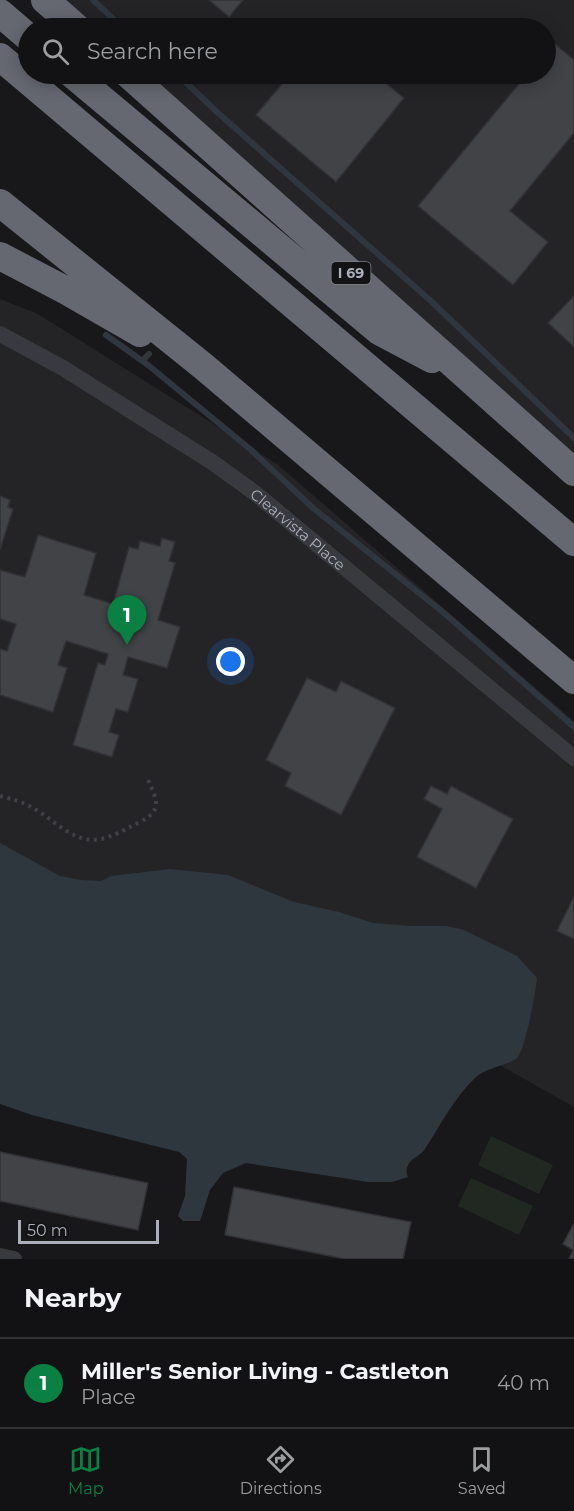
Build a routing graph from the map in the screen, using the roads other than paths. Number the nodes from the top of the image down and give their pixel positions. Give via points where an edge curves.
1 (45, 0) edge
2 (0, 13) edge
3 (66, 18) edge
4 (18, 28) edge
5 (31, 84) edge
6 (84, 84) edge
7 (139, 84) edge
8 (0, 202) edge
9 (0, 255) edge
10 (0, 334) edge
11 (203, 366) junction
12 (471, 380) junction
13 (574, 472) edge
14 (574, 542) edge
15 (574, 680) edge
16 (574, 758) edge
17 (0, 1256) edge
18 (14, 1259) edge

1 - 3 highway
2 - 4 highway
5 - 14 highway
6 - 12 highway via 379,331
7 - 12 highway, I 69
8 - 11 highway
9 - 11 highway
10 - 16 street, Clearvista Place via 212,462 255,493
11 - 15 highway
12 - 13 highway, I 69
17 - 18 street

